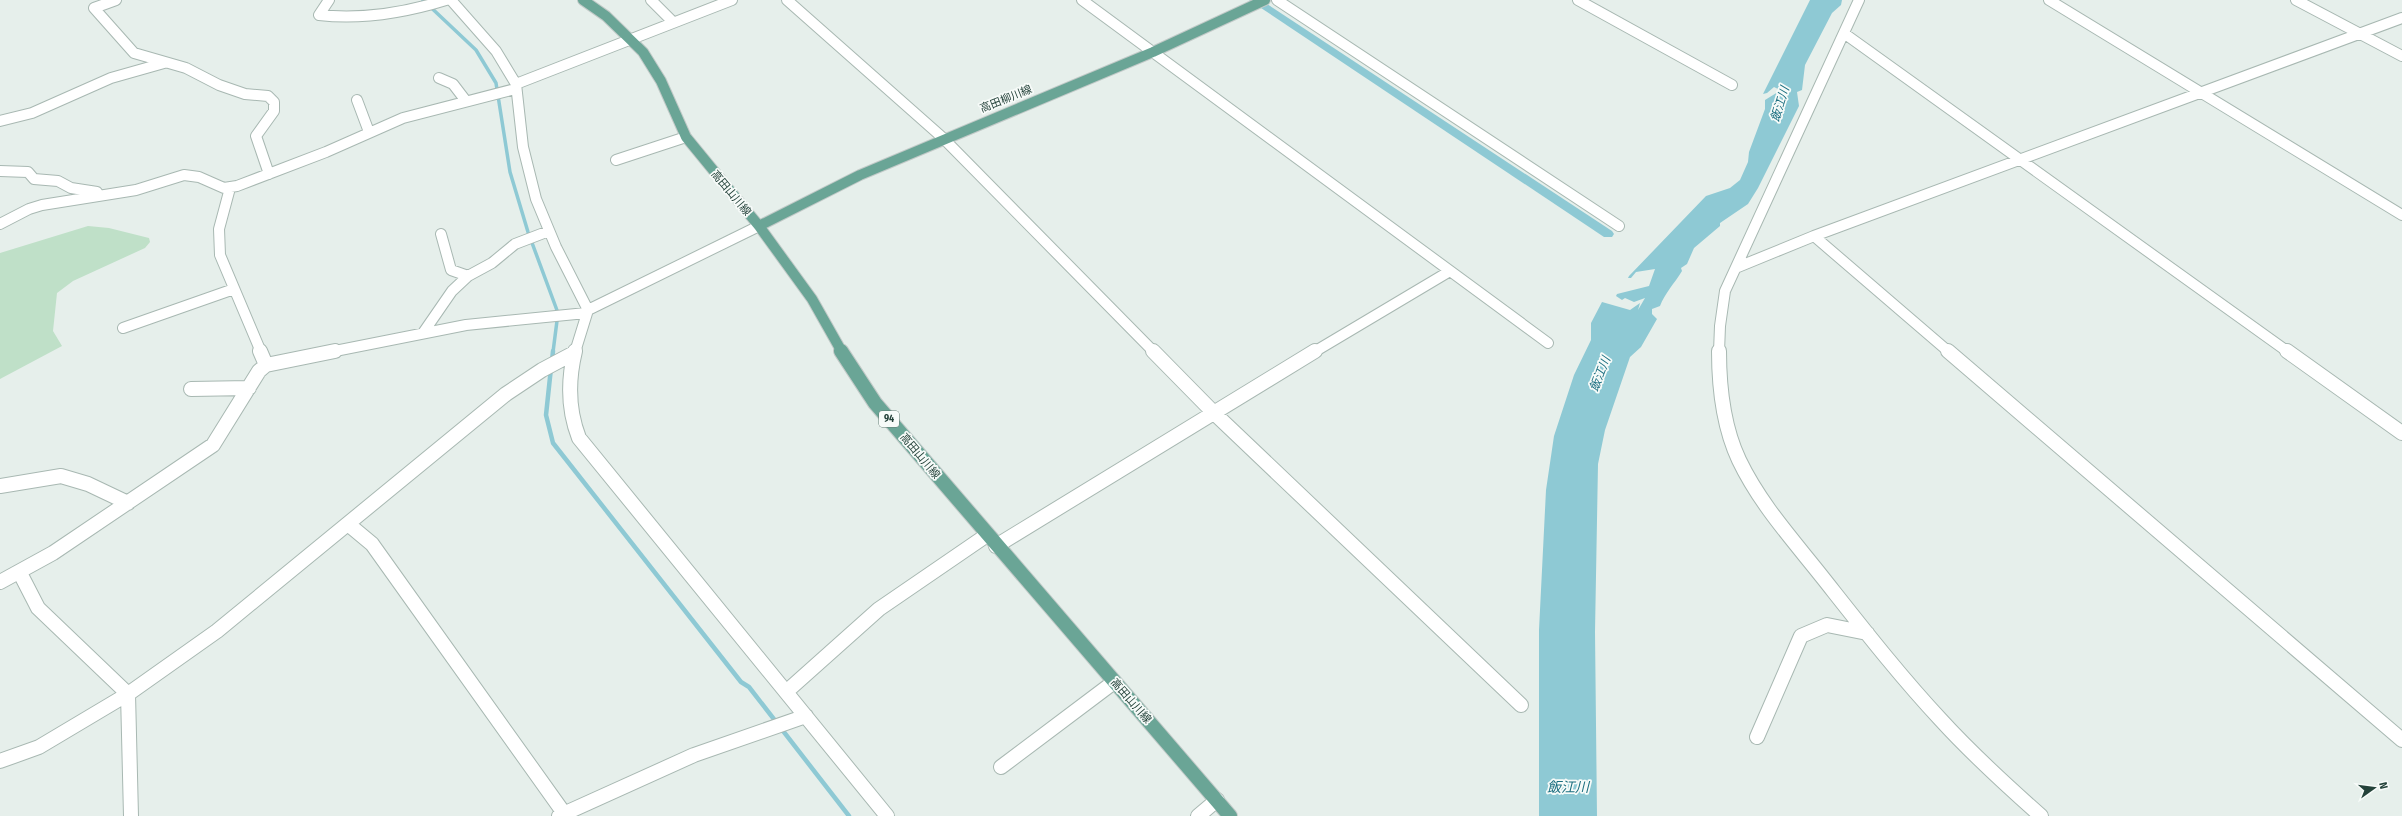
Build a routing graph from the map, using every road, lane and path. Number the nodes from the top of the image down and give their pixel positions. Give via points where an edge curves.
1 (116, 0) edge
2 (329, 0) edge
3 (446, 0) edge
4 (451, 0) edge
5 (583, 0) edge
6 (651, 0) edge
7 (732, 0) edge
8 (787, 0) edge
9 (1082, 0) edge
10 (1265, 0) edge
11 (1277, 0) edge
12 (1578, 0) edge
13 (1859, 0) edge
14 (2048, 0) edge
15 (2296, 0) edge
16 (2402, 18) edge
17 (673, 22) junction
18 (1845, 34) junction
19 (2360, 34) junction
20 (632, 40) junction
21 (1154, 52) junction
22 (2402, 56) edge
23 (165, 62) junction
24 (439, 78) dead end
25 (1732, 85) dead end
26 (515, 86) junction
27 (2200, 93) junction
28 (357, 100) dead end
29 (466, 101) junction
30 (0, 121) edge
31 (370, 132) junction
32 (686, 137) junction
33 (943, 138) junction
34 (616, 160) dead end
35 (2019, 160) junction
36 (0, 171) edge
37 (269, 174) junction
38 (230, 188) junction
39 (112, 193) junction
40 (2402, 216) edge
41 (0, 224) edge
42 (759, 226) junction
43 (1619, 226) dead end
44 (549, 231) junction
45 (441, 234) dead end
46 (1814, 236) junction
47 (1738, 267) junction
48 (1450, 271) junction
49 (468, 276) junction
50 (234, 289) junction
51 (587, 311) junction
52 (123, 328) dead end
53 (423, 333) junction
54 (1548, 343) dead end
55 (574, 353) junction
56 (266, 365) junction
57 (249, 388) junction
58 (191, 389) dead end
59 (1213, 412) junction
60 (2402, 432) edge
61 (0, 486) edge
62 (128, 504) junction
63 (348, 524) junction
64 (987, 535) junction
65 (996, 546) junction
66 (20, 573) junction
67 (0, 582) edge
68 (1867, 633) junction
69 (1114, 682) junction
70 (786, 692) junction
71 (128, 694) junction
72 (1521, 705) dead end
73 (806, 716) junction
74 (1757, 737) dead end
75 (2402, 740) edge
76 (0, 761) edge
77 (1001, 766) dead end
78 (1217, 800) junction
79 (563, 815) edge
80 (132, 816) edge
81 (887, 816) edge
82 (1198, 816) edge
83 (1230, 816) edge
84 (2040, 816) edge

1 - 23 street via 94,8 134,53
2 - 3 street via 319,15 380,16 416,10
4 - 26 street via 496,51
5 - 20 main road, 高田山川線 / 94 via 606,16
6 - 17 street
7 - 17 street
8 - 33 street
9 - 21 street
10 - 21 main road, 高田柳川線
11 - 43 street
12 - 25 street
13 - 18 street
14 - 27 street
15 - 19 street
16 - 19 street
17 - 20 street
18 - 35 street
18 - 47 street via 1825,72
19 - 22 street
19 - 27 street
20 - 26 street
20 - 32 main road, 高田山川線 / 94 via 643,52 661,81
21 - 33 main road, 高田柳川線
21 - 48 street
23 - 30 street via 131,71 80,90 48,108
23 - 37 street via 186,68 219,85 246,94 268,96 274,102 274,111 256,136
24 - 29 street via 453,84
26 - 29 street
26 - 44 street via 521,141 531,183
27 - 35 street
27 - 40 street
28 - 31 street
29 - 31 street via 403,118
31 - 37 street
32 - 34 street
32 - 42 main road, 高田山川線 / 94
33 - 42 main road, 高田柳川線 via 860,175
33 - 59 street
35 - 46 street
35 - 60 street
36 - 39 street via 28,172 34,179 58,181 71,188
37 - 38 street
38 - 39 street via 199,177 184,175 147,188
38 - 50 street via 216,243
39 - 41 street via 30,208
42 - 51 street
42 - 64 main road, 高田山川線 / 94 via 812,299 851,368 875,403
44 - 49 street via 515,244 492,263
44 - 51 street
45 - 49 street via 451,270
46 - 47 street
46 - 75 street
47 - 68 street via 1725,292 1718,332 1722,409 1731,440 1748,479 1767,507
48 - 54 street
48 - 59 street
49 - 53 street via 452,291
50 - 52 street
50 - 56 street
51 - 53 street
51 - 55 street
53 - 56 street
55 - 63 street via 506,394
55 - 70 street via 570,411 572,426 579,438
56 - 57 street via 259,371
57 - 58 street
57 - 62 street via 213,445
59 - 65 street
59 - 72 street
61 - 62 street via 61,476 88,484
62 - 66 street
63 - 71 street via 253,603
63 - 79 street via 372,544
64 - 65 main road, 高田山川線 / 94
64 - 70 street via 879,609
65 - 69 main road, 高田山川線 / 94
66 - 67 street
66 - 71 street via 38,608
68 - 74 street via 1827,625 1800,636
68 - 84 street via 1922,699 1983,763
69 - 77 street
69 - 78 main road, 高田山川線 / 94
70 - 73 street
71 - 76 street via 39,747
71 - 80 street
73 - 79 street via 694,755
73 - 81 street
78 - 82 street
78 - 83 main road, 高田山川線 / 94

